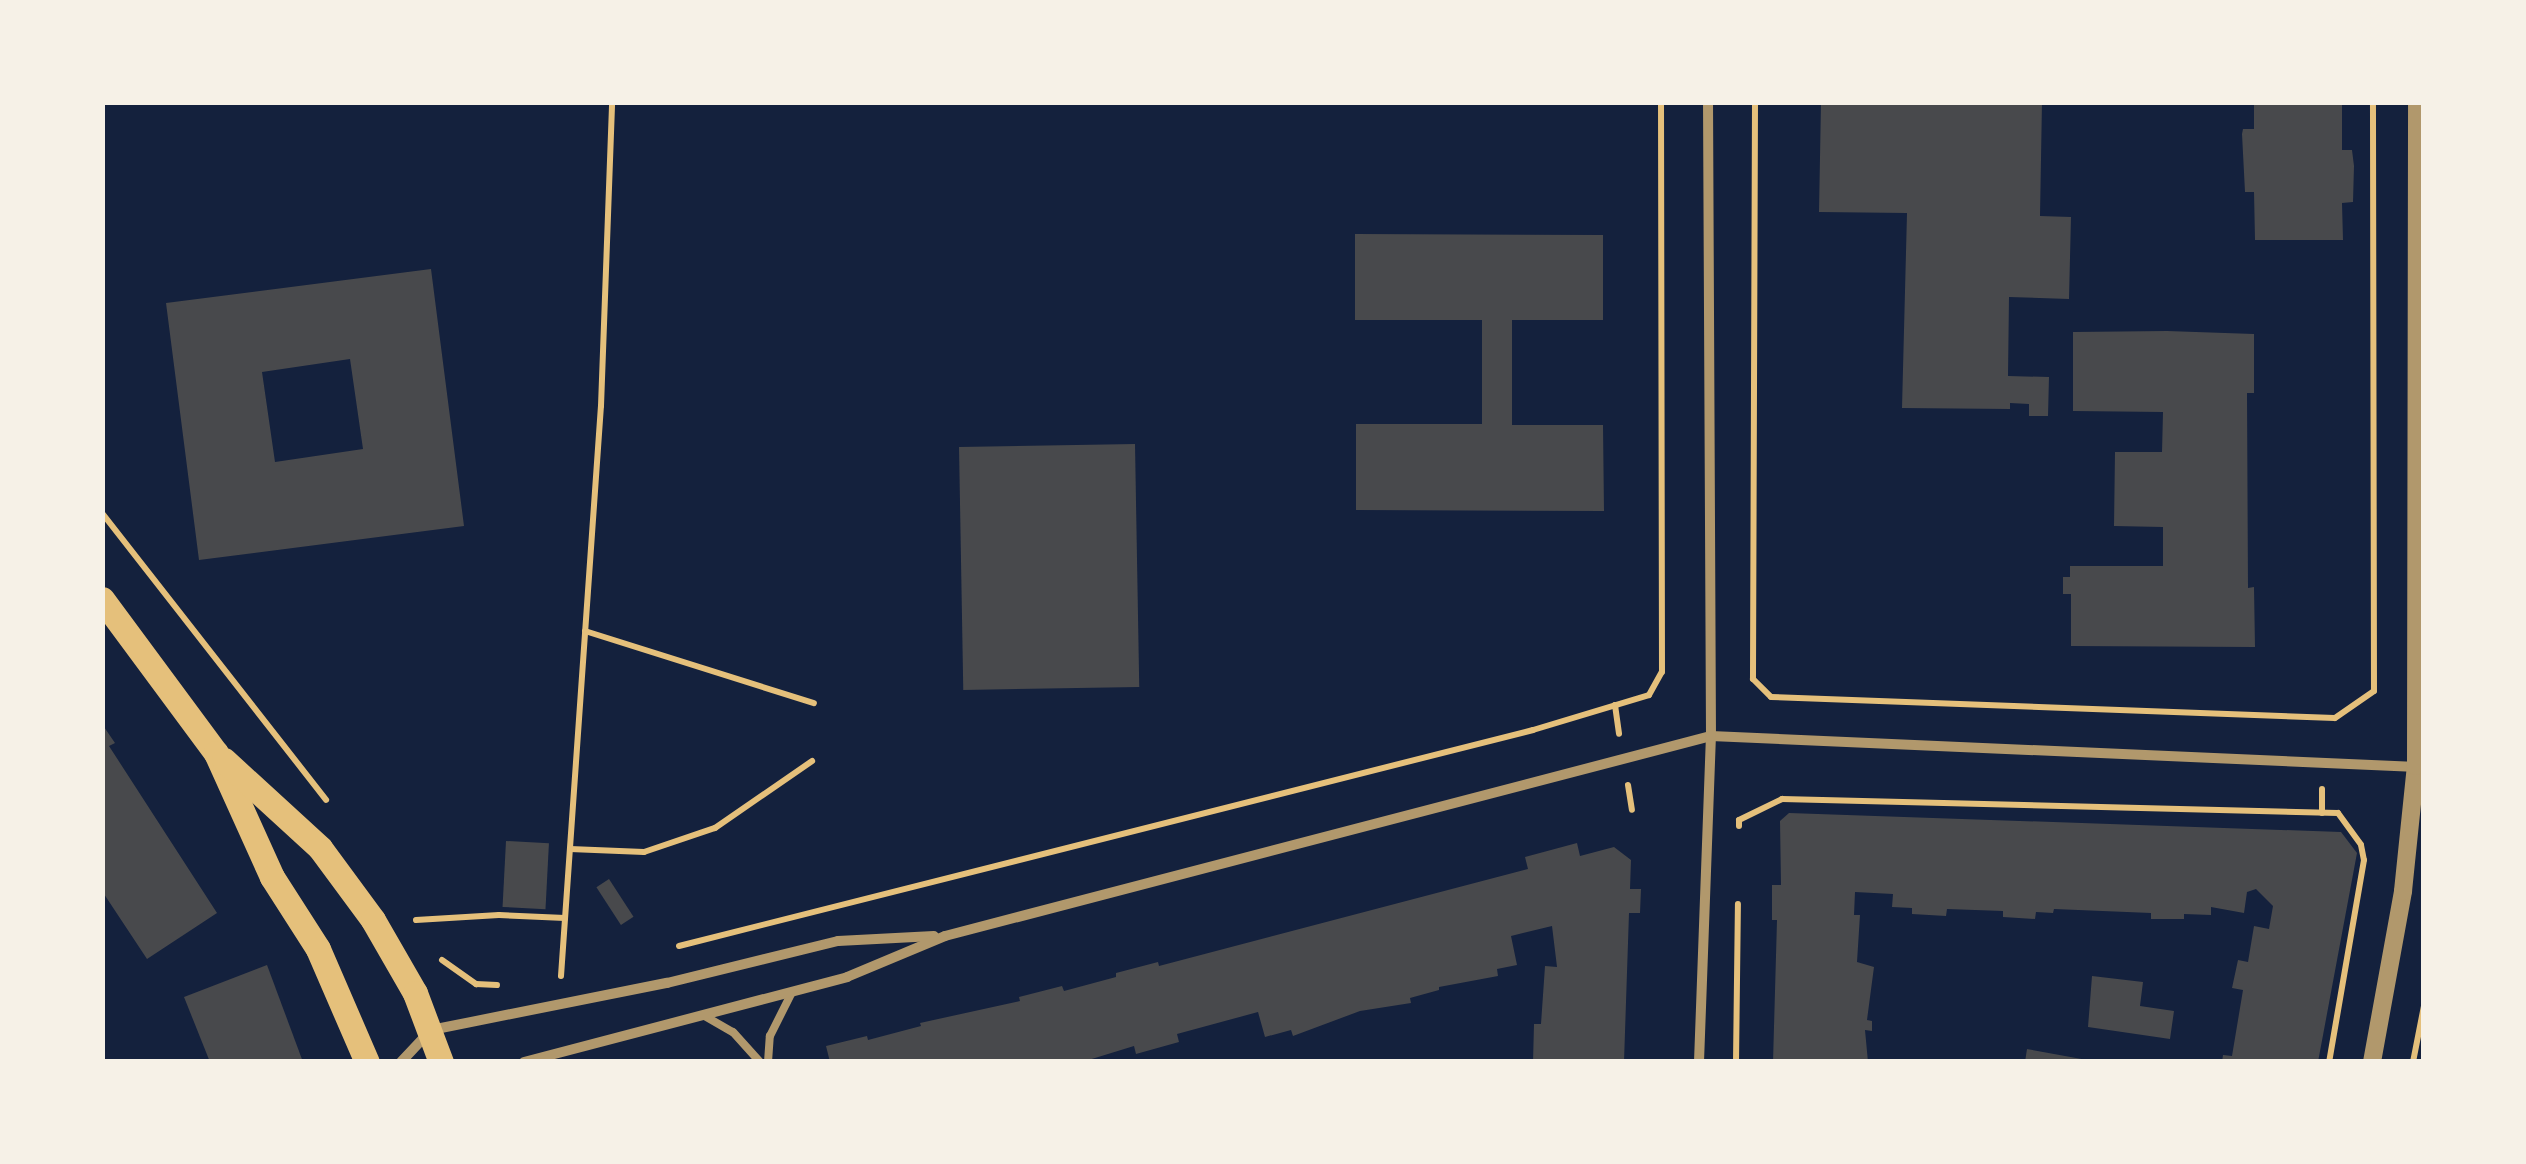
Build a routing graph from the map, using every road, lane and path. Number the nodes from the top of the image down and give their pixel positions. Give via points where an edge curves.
1 (612, 102) edge
2 (1661, 102) edge
3 (1708, 102) edge
4 (1755, 102) edge
5 (2374, 102) edge
6 (2417, 102) edge
7 (102, 513) edge
8 (102, 599) edge
9 (585, 631) junction
10 (814, 703) dead end
11 (1710, 736) junction
12 (216, 753) junction
13 (812, 761) dead end
14 (2420, 767) edge
15 (333, 808) dead end
16 (1739, 839) dead end
17 (570, 849) junction
18 (1738, 894) dead end
19 (408, 908) dead end
20 (566, 918) junction
21 (416, 920) junction
22 (422, 930) dead end
23 (945, 936) junction
24 (432, 946) dead end
25 (671, 948) dead end
26 (580, 972) dead end
27 (561, 977) junction
28 (546, 980) dead end
29 (515, 985) dead end
30 (792, 991) junction
31 (2424, 1006) edge
32 (703, 1015) junction
33 (430, 1030) junction
34 (367, 1062) edge
35 (401, 1062) edge
36 (441, 1062) edge
37 (524, 1062) edge
38 (760, 1062) edge
39 (768, 1062) edge
40 (1698, 1062) edge
41 (1736, 1062) edge
42 (2329, 1062) edge
43 (2372, 1062) edge
44 (2413, 1062) edge

1 - 9 path
2 - 25 path via 1662,672 1648,696
3 - 11 street
4 - 5 path via 1752,679 1771,697 2336,718 2374,691
6 - 14 street
7 - 15 path
8 - 12 main road
9 - 10 path
9 - 17 path
11 - 14 street
11 - 23 street
11 - 40 street
12 - 33 main road via 320,848 388,944
12 - 34 main road via 272,876 323,960
13 - 17 path via 716,828 644,852
14 - 43 street
16 - 42 path via 1739,820 1782,799 2338,813 2364,860
17 - 20 path
18 - 41 path
19 - 21 path
20 - 21 path via 533,913
20 - 27 path
21 - 22 path
23 - 30 street via 846,977
23 - 33 street via 838,941
24 - 29 path via 476,984
26 - 27 path
27 - 28 path
30 - 32 street
30 - 39 lane via 770,1036
31 - 44 path
32 - 37 street
32 - 38 lane via 733,1032
33 - 35 street
33 - 36 main road

